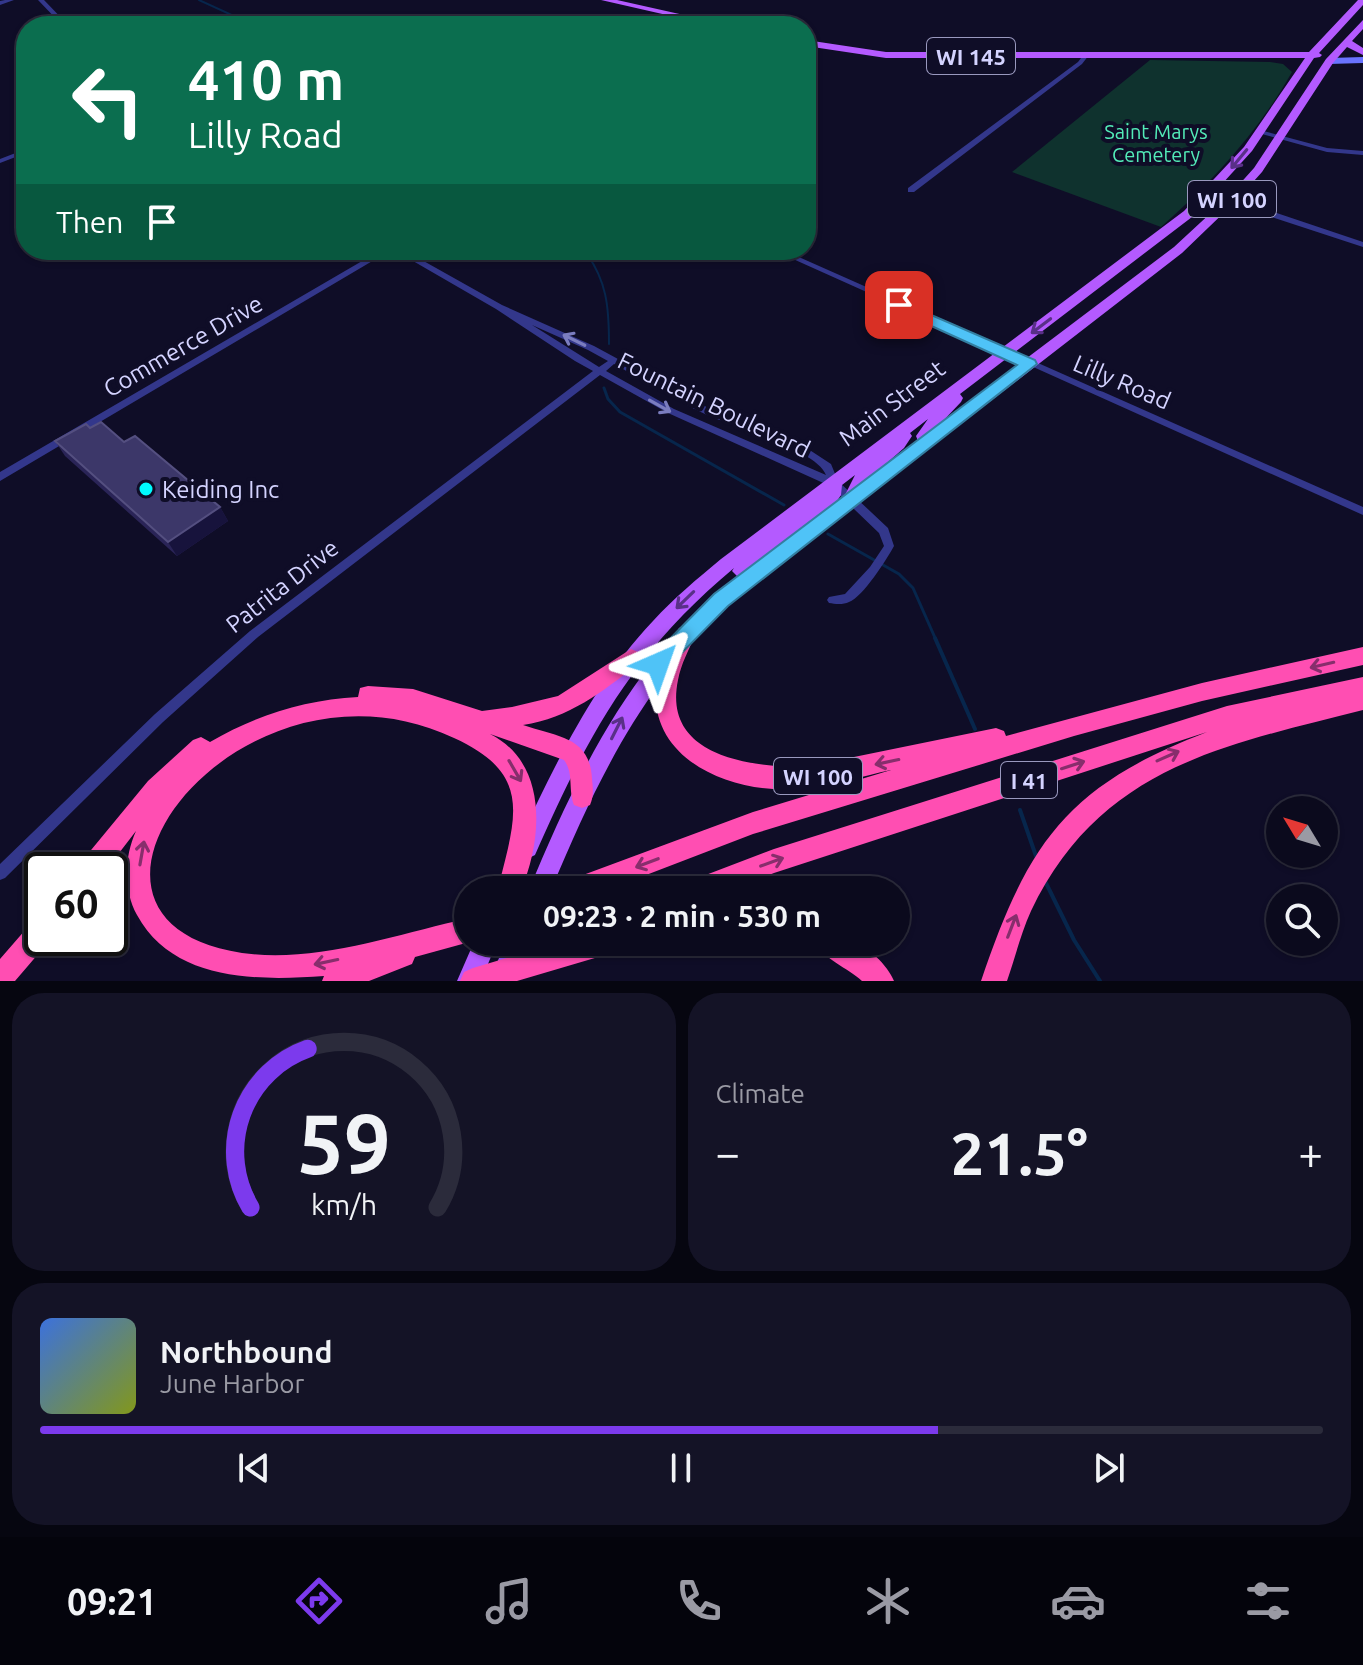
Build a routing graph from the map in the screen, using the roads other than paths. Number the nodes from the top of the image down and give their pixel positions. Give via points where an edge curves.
1 (11, 0) edge
2 (41, 0) edge
3 (605, 0) edge
4 (1363, 0) edge
5 (0, 3) edge
6 (668, 13) junction
7 (56, 16) edge
8 (662, 16) edge
9 (682, 16) edge
10 (1363, 23) edge
11 (1346, 42) junction
12 (816, 44) edge
13 (1086, 55) junction
14 (1137, 55) junction
15 (1363, 56) edge
16 (1321, 58) junction
17 (1269, 60) junction
18 (1298, 75) junction
19 (1262, 129) junction
20 (1283, 135) junction
21 (1363, 146) edge
22 (1363, 153) edge
23 (911, 190) dead end
24 (1208, 193) junction
25 (1231, 200) junction
26 (1363, 245) edge
27 (370, 260) edge
28 (416, 260) edge
29 (799, 260) edge
30 (1130, 260) junction
31 (1152, 270) junction
32 (499, 307) junction
33 (1005, 353) junction
34 (613, 361) junction
35 (1029, 364) junction
36 (599, 371) junction
37 (962, 385) junction
38 (912, 423) junction
39 (927, 444) junction
40 (0, 477) edge
41 (834, 483) junction
42 (852, 500) junction
43 (1363, 511) edge
44 (833, 600) dead end
45 (691, 628) junction
46 (1363, 656) edge
47 (631, 658) junction
48 (1363, 686) edge
49 (1363, 700) edge
50 (477, 719) junction
51 (1074, 726) junction
52 (572, 752) junction
53 (582, 797) junction
54 (106, 852) edge
55 (0, 873) edge
56 (512, 876) edge
57 (515, 876) edge
58 (546, 876) edge
59 (612, 876) edge
60 (735, 876) edge
61 (454, 934) edge
62 (454, 935) edge
63 (24, 951) edge
64 (481, 956) edge
65 (512, 956) edge
66 (526, 956) edge
67 (557, 956) edge
68 (852, 956) edge
69 (0, 979) edge
70 (335, 981) edge
71 (461, 981) edge
72 (471, 981) edge
73 (501, 981) edge
74 (881, 981) edge
75 (994, 981) edge

1 - 5 street
2 - 7 street
3 - 6 main road
4 - 16 main road
6 - 8 street
6 - 9 main road
10 - 11 main road, Main Street / WI 100
11 - 15 main road
11 - 16 main road, Main Street / WI 100
12 - 13 main road, WI 145 via 886,55
13 - 14 main road, WI 145
13 - 23 street
14 - 16 main road, WI 145
14 - 17 main road, WI 145
15 - 16 street
16 - 17 main road, WI 145
16 - 18 main road, Main Street / WI 100
16 - 20 main road, Main Street / WI 100
17 - 18 main road via 1289,65
18 - 19 main road, Main Street / WI 100
19 - 20 street
19 -> 24 main road, Main Street / WI 100
20 - 21 street
20 - 22 street via 1327,150
20 - 25 main road, Main Street / WI 100
24 - 25 street
24 - 30 main road, Main Street / WI 100
25 - 26 street
25 - 31 main road, Main Street / WI 100
27 - 40 street, Commerce Drive
28 - 32 street, Fountain Boulevard
29 - 33 street, Lilly Road
30 - 31 main road
30 -> 33 main road, Main Street / WI 100
31 - 35 main road, Main Street / WI 100
34 -> 32 street, Fountain Boulevard
32 - 36 street, Fountain Boulevard
33 - 35 street, Lilly Road
33 - 37 main road, Main Street / WI 100
34 - 36 street, Patrita Drive
34 - 41 street, Fountain Boulevard via 711,413 799,447 828,467
35 - 39 main road, Main Street / WI 100
35 - 43 street, Lilly Road
36 -> 41 street, Fountain Boulevard via 686,419
36 - 55 street, Patrita Drive via 254,634
37 - 38 main road, Main Street / WI 100
37 - 39 main road via 927,430
38 - 41 main road, Main Street / WI 100
38 - 42 main road via 887,457 855,484
39 - 42 main road, Main Street / WI 100
41 - 42 street
41 - 45 main road via 830,500 712,595
41 -> 47 main road, Main Street / WI 100 via 699,586
42 - 44 street via 884,531 889,546 848,598
42 - 45 main road, Main Street / WI 100
51 -> 45 highway, WI 100 via 1007,735 824,775 782,778 735,772 684,745 667,715 668,673
53 -> 45 main road, Main Street / WI 100 via 644,683
46 -> 51 highway, I 41
47 - 50 highway via 555,710
47 - 52 main road, Main Street / WI 100
60 -> 48 highway, I 41 via 1227,716
75 -> 49 highway via 1014,921 1042,867 1089,807 1145,767 1182,750
50 - 52 highway
50 - 54 highway via 413,699 370,695 313,700 251,719 179,763
51 -> 59 highway, I 41 via 753,823
52 - 53 highway via 580,763
52 - 57 main road, Main Street / WI 100
53 - 58 main road, Main Street / WI 100
61 -> 56 highway via 309,965 266,968 212,960 182,948 157,928 143,903 140,852 147,830 177,784 220,748 277,722 359,707 450,726 481,738 509,760 522,784 526,816
62 - 70 highway
63 - 69 highway
64 - 72 main road
65 - 73 main road
66 - 71 highway
67 - 72 highway
68 - 74 highway

